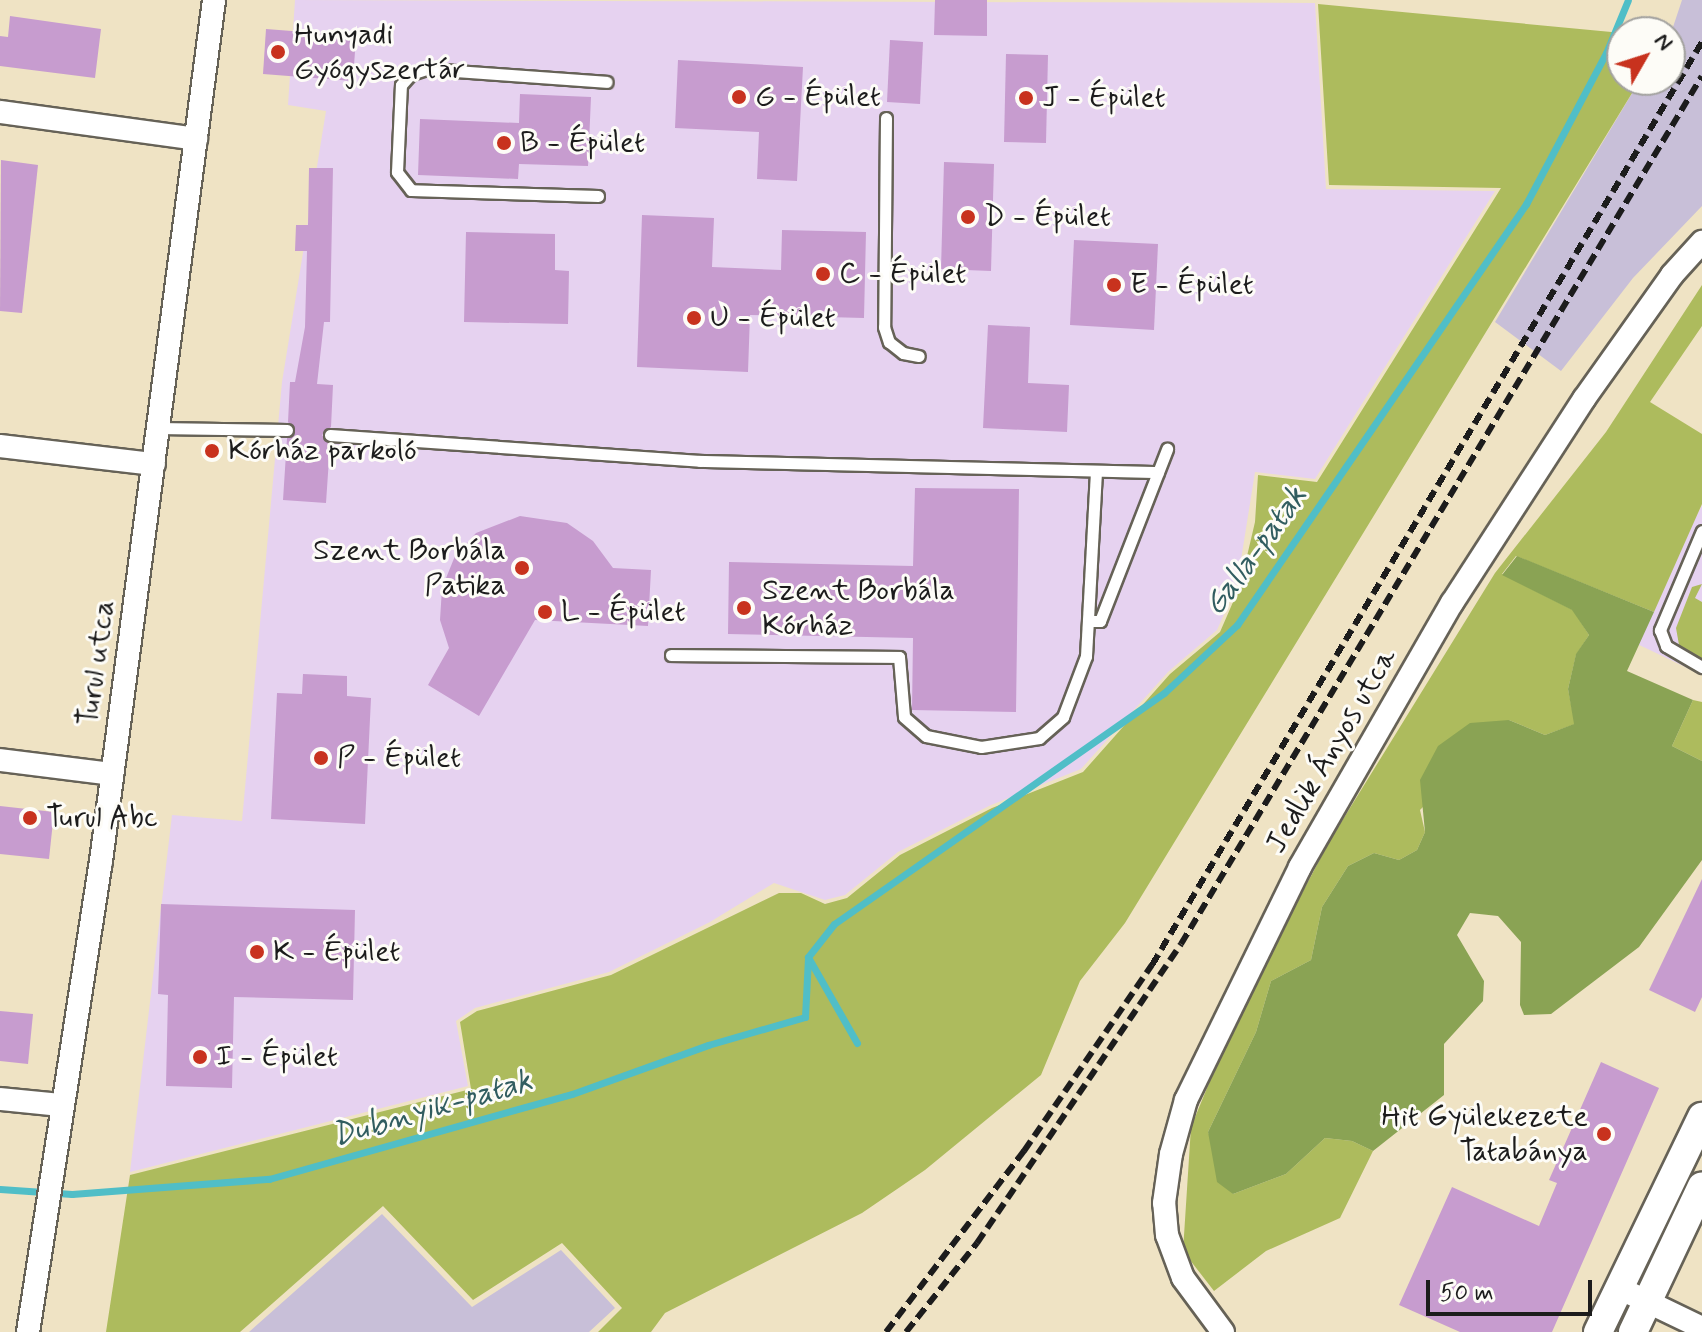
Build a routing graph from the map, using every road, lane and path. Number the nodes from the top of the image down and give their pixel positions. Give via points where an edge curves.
1 (214, 0) edge
2 (607, 82) dead end
3 (0, 112) edge
4 (886, 118) dead end
5 (196, 139) junction
6 (598, 196) dead end
7 (1702, 242) edge
8 (919, 356) dead end
9 (158, 428) junction
10 (287, 430) dead end
11 (330, 435) dead end
12 (0, 446) edge
13 (1167, 449) dead end
14 (154, 464) junction
15 (1096, 471) junction
16 (1158, 472) junction
17 (1702, 531) edge
18 (1089, 621) junction
19 (671, 655) dead end
20 (1702, 667) edge
21 (0, 760) edge
22 (112, 774) junction
23 (0, 1099) edge
24 (60, 1105) junction
25 (1702, 1117) edge
26 (1702, 1186) edge
27 (1619, 1288) junction
28 (1646, 1302) junction
29 (1702, 1328) edge
30 (28, 1332) edge
31 (1223, 1332) edge
32 (1598, 1332) edge
33 (1633, 1332) edge

1 - 5 street, Turul utca
2 - 6 lane via 426,69 401,85 397,172 411,190
3 - 5 street
4 - 8 lane via 884,327 889,342 903,353
5 - 9 street, Turul utca
7 - 31 street, Jedlik Ányos utca via 1672,275 1584,399 1452,603 1300,867 1186,1100 1164,1203 1167,1235 1183,1278
9 - 10 lane
9 - 14 street, Turul utca
11 - 15 lane via 700,461
12 - 14 street
13 - 16 lane
14 - 22 street, Turul utca
15 - 16 lane
15 - 18 lane
16 - 18 lane via 1100,621
17 - 20 lane via 1660,630 1666,646
18 - 19 lane via 1086,656 1063,717 1039,738 981,747 926,736 904,717 899,657
21 - 22 street
22 - 24 street, Turul utca
23 - 24 street
24 - 30 street, Turul utca
25 - 27 street
26 - 28 street
27 - 28 street
27 - 32 street
28 - 29 street
28 - 33 street

